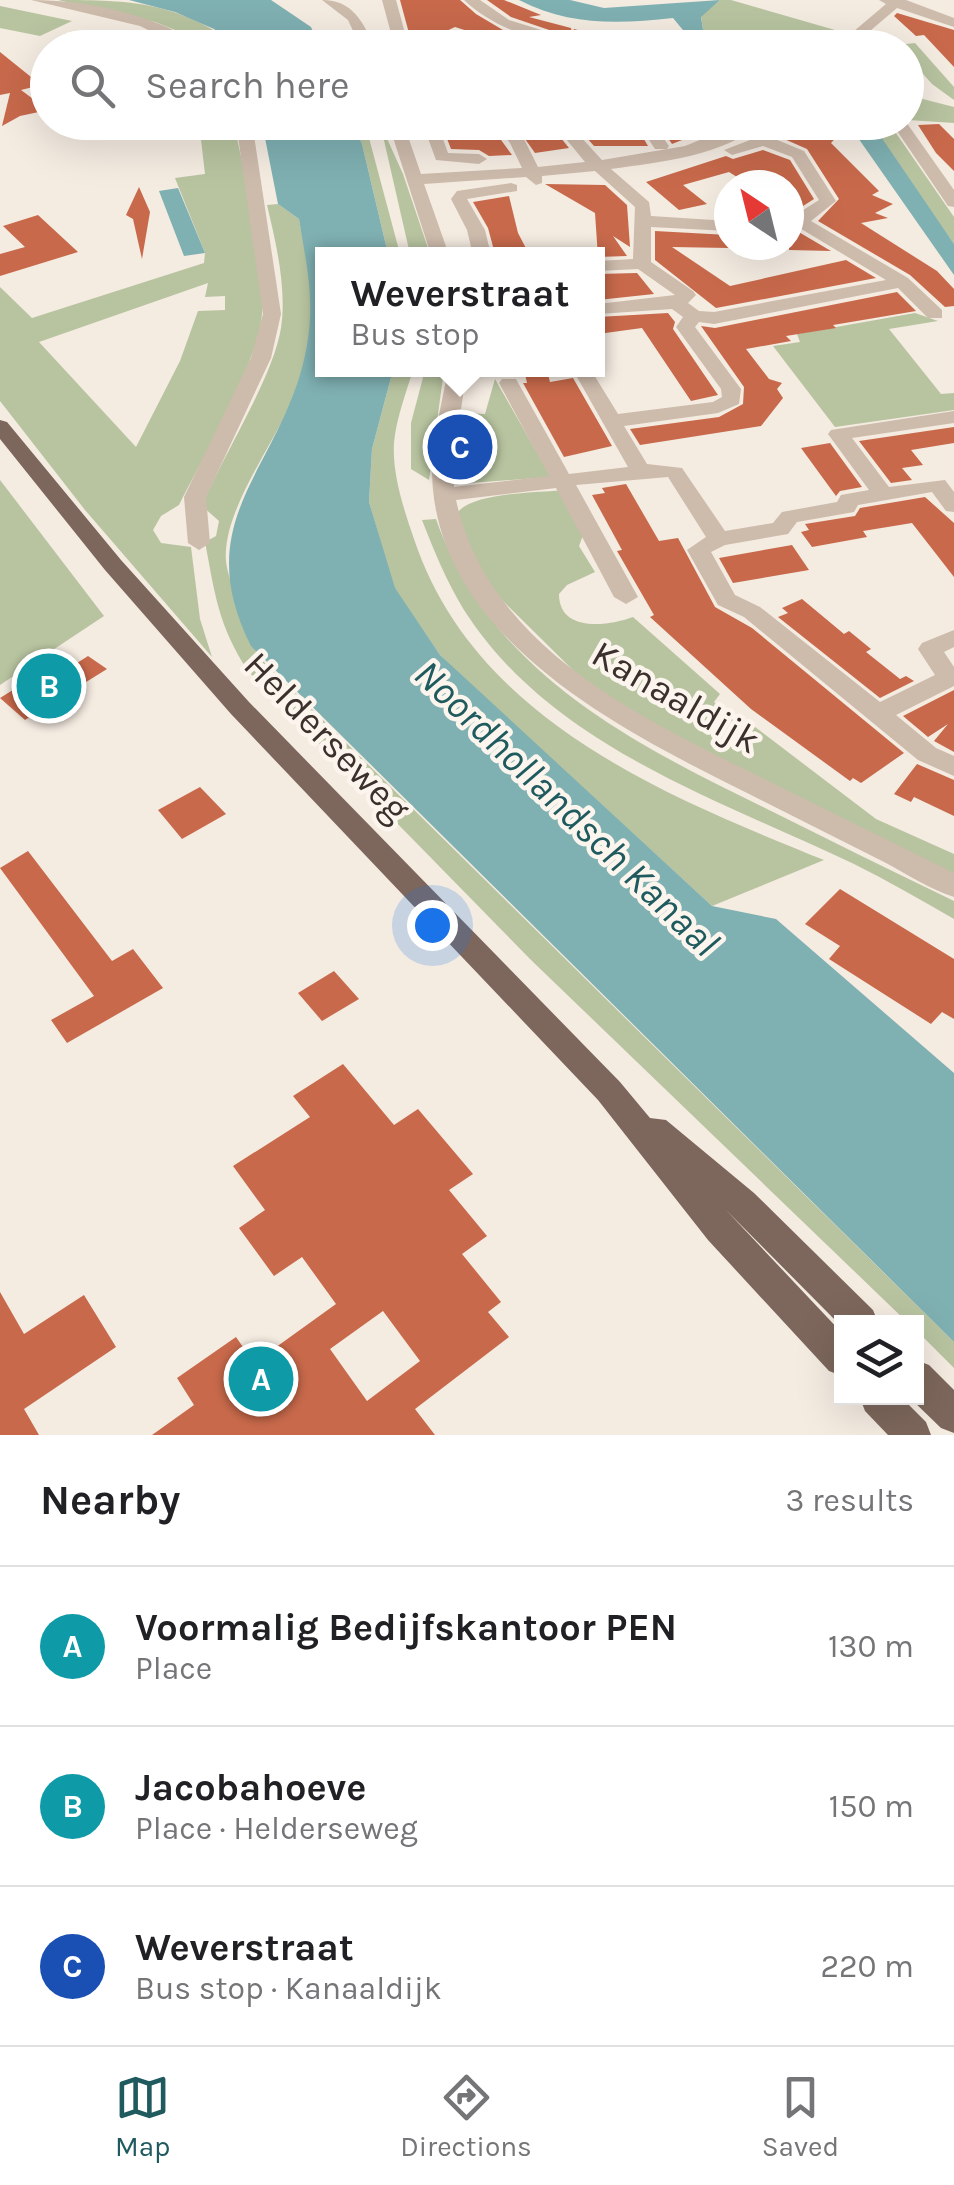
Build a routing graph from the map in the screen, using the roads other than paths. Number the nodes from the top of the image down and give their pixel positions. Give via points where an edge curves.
1 (38, 0) edge
2 (329, 0) edge
3 (389, 0) edge
4 (470, 0) edge
5 (893, 1) edge
6 (496, 18) junction
7 (954, 23) edge
8 (159, 30) edge
9 (360, 30) edge
10 (397, 30) edge
11 (473, 30) edge
12 (528, 30) edge
13 (860, 30) edge
14 (247, 140) edge
15 (402, 140) edge
16 (437, 140) edge
17 (515, 140) edge
18 (575, 140) edge
19 (657, 140) edge
20 (689, 140) edge
21 (712, 140) edge
22 (765, 140) joint
23 (911, 140) edge
24 (661, 146) junction
25 (601, 168) junction
26 (530, 169) junction
27 (418, 179) junction
28 (952, 198) edge
29 (804, 217) edge
30 (644, 221) junction
31 (714, 225) edge
32 (804, 227) edge
33 (438, 247) edge
34 (480, 247) edge
35 (642, 264) junction
36 (605, 266) edge
37 (902, 282) junction
38 (676, 303) junction
39 (605, 308) edge
40 (935, 314) dead end
41 (694, 316) junction
42 (456, 377) edge
43 (586, 377) edge
44 (509, 383) dead end
45 (954, 417) edge
46 (613, 421) junction
47 (0, 426) edge
48 (640, 470) junction
49 (562, 482) junction
50 (444, 494) junction
51 (883, 494) junction
52 (954, 506) edge
53 (719, 539) junction
54 (199, 542) dead end
55 (626, 597) dead end
56 (954, 638) edge
57 (879, 714) junction
58 (954, 767) edge
59 (954, 886) edge
60 (609, 1091) junction
61 (854, 1315) edge
62 (834, 1350) edge
63 (924, 1386) edge
64 (885, 1405) edge
65 (954, 1415) edge
66 (913, 1435) edge

1 - 8 street
2 - 9 street
3 - 10 street
4 - 6 street
5 - 7 street
5 - 13 street
6 - 11 street
6 - 12 street
14 - 54 street via 272,314 256,368 195,497
15 - 27 street
16 - 26 street via 445,158
17 - 26 street
18 - 25 street
19 - 24 street
20 - 24 street
21 - 25 street via 685,152
22 - 25 street via 687,162
22 - 29 street via 798,154 828,202
23 - 28 street
24 - 25 street
25 - 26 street
25 - 26 street
25 - 30 street via 643,206
26 - 27 street
26 - 34 street via 522,187 459,198
27 - 33 street
30 - 31 street
30 - 35 street
32 - 37 street
35 - 36 street
35 - 38 street via 687,296
37 - 40 street
37 - 41 street via 714,318
38 - 39 street
38 - 41 street
41 - 46 street via 684,327 731,389 732,400
42 - 50 street, Kanaaldijk
43 - 46 street
44 - 49 street
45 - 51 street via 838,434
46 - 48 street
47 - 60 main road, Helderseweg via 240,708
48 - 49 street
48 - 53 street via 675,472
49 - 50 street
49 - 55 street
50 - 59 street, Kanaaldijk via 464,554 495,604 582,690 653,735
51 - 52 street via 937,485
51 - 53 street via 790,517 780,529
53 - 57 street via 698,550 726,600 752,612
56 - 57 street via 930,649 949,678
57 - 58 street
60 - 61 main road, Helderseweg via 742,1204
60 - 62 main road, Helderseweg via 720,1229
63 - 65 main road
64 - 66 main road

